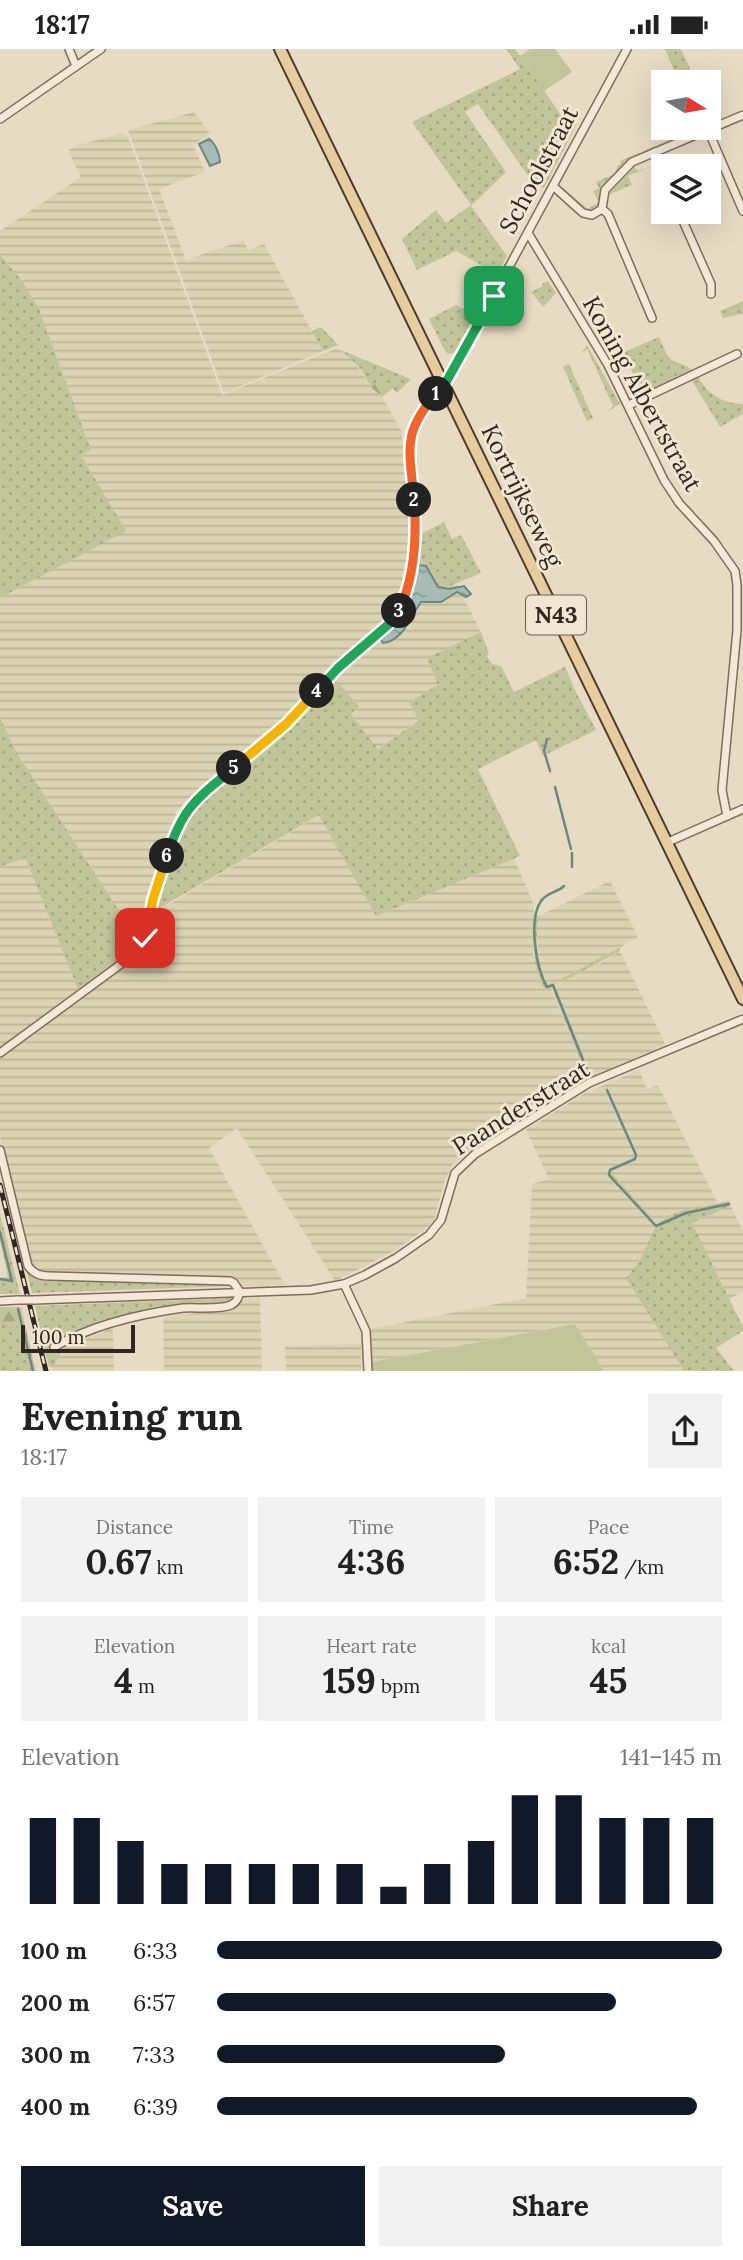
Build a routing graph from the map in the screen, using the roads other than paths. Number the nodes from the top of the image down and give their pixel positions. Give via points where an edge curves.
1 (69, 49) edge
2 (101, 49) edge
3 (280, 49) edge
4 (627, 49) edge
5 (76, 66) junction
6 (743, 115) edge
7 (0, 119) edge
8 (721, 124) edge
9 (683, 140) edge
10 (713, 140) edge
11 (655, 152) joint
12 (553, 186) junction
13 (603, 209) junction
14 (743, 211) edge
15 (684, 224) edge
16 (528, 233) junction
17 (711, 294) dead end
18 (652, 318) dead end
19 (737, 354) dead end
20 (445, 384) junction
21 (629, 405) junction
22 (743, 566) edge
23 (735, 571) junction
24 (743, 809) edge
25 (727, 816) junction
26 (667, 842) junction
27 (743, 999) edge
28 (743, 1019) edge
29 (0, 1053) edge
30 (0, 1150) edge
31 (344, 1284) junction
32 (240, 1292) junction
33 (0, 1301) edge
34 (54, 1347) dead end
35 (368, 1371) edge

1 - 5 street
2 - 5 street
3 - 20 main road, Kortrijkseweg / N43
4 - 12 street, Schoolstraat
5 - 7 street
6 - 8 street
9 - 11 street
10 - 14 street
11 - 13 street via 629,165 607,187
12 - 13 street via 585,215
12 - 16 street, Schoolstraat
13 - 18 street
15 - 17 street
16 - 20 street, Schoolstraat
16 - 21 street, Koning Albertstraat
19 - 21 street
20 - 26 main road, Kortrijkseweg / N43
20 - 29 street, Schoolstraat via 415,421 411,436 416,540 397,615 338,668 286,724 190,807 175,832 145,938 136,953
21 - 23 street, Koning Albertstraat via 664,480
22 - 23 street
23 - 25 street via 737,631 722,790
24 - 25 street
25 - 26 street
26 - 27 main road, Kortrijkseweg / N43
28 - 31 street, Paanderstraat via 589,1083 475,1154 455,1173 436,1228 396,1258
30 - 32 street via 28,1266 40,1276 230,1281
31 - 32 street, Paanderstraat
31 - 35 street via 366,1331
32 - 33 street, Paanderstraat, bridge
32 - 34 street, Paanderstraat via 230,1305 145,1315

